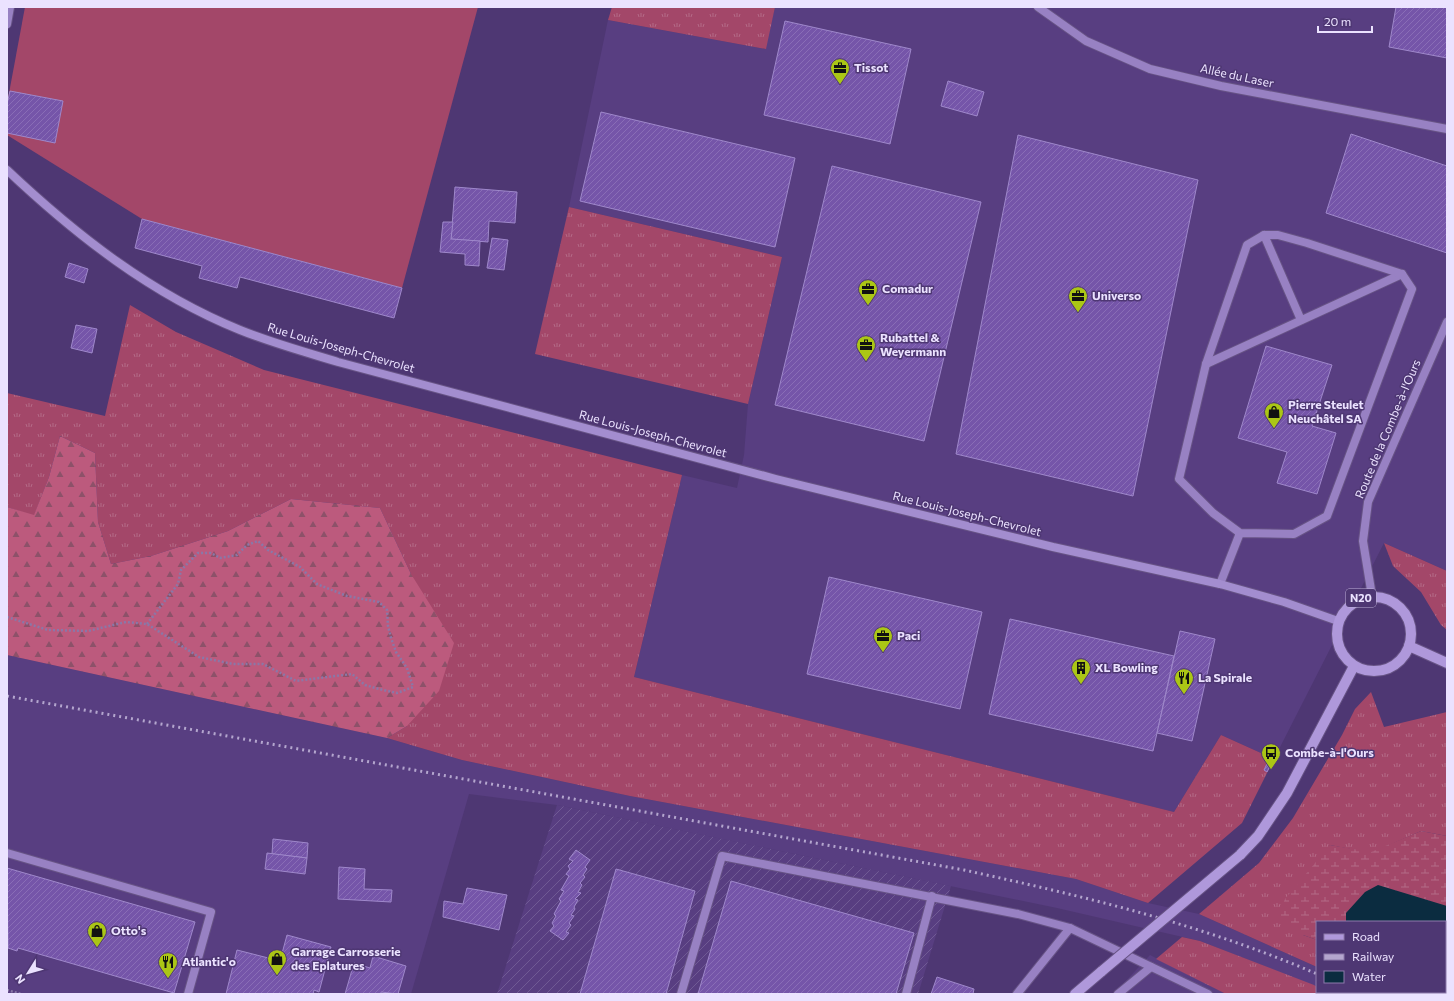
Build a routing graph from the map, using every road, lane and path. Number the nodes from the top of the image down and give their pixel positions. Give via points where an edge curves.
1 (10, 7) edge
2 (1038, 7) edge
3 (7, 24) edge
4 (1447, 129) edge
5 (7, 170) edge
6 (1264, 235) junction
7 (1402, 274) junction
8 (1301, 320) junction
9 (1447, 322) edge
10 (1206, 364) junction
11 (1240, 533) junction
12 (1220, 584) junction
13 (1372, 596) junction
14 (7, 617) edge
15 (1338, 621) junction
16 (147, 624) junction
17 (1409, 646) junction
18 (1447, 663) edge
19 (1354, 666) junction
20 (7, 853) edge
21 (932, 896) junction
22 (1070, 928) junction
23 (1151, 967) junction
24 (7, 990) edge
25 (21, 994) edge
26 (188, 994) edge
27 (681, 994) edge
28 (906, 994) edge
29 (1017, 994) edge
30 (1075, 994) edge
31 (1118, 994) edge
32 (1208, 994) edge

1 - 3 street
2 - 4 street, Allée du Laser via 1086,41 1150,69 1221,86
5 - 12 main road, Rue Louis-Joseph-Chevrolet / N20 via 82,237 125,267 199,311 276,344 776,479 1045,545
6 - 7 street via 1278,235 1307,242
6 - 8 street
6 - 10 street via 1246,245
7 - 8 street
7 - 11 street via 1412,289 1327,516 1294,534
8 - 10 street
9 - 13 street, Route de la Combe-à-l'Ours via 1368,502 1363,541
10 - 11 street via 1179,479 1213,513
11 - 12 street
12 - 15 main road, Rue Louis-Joseph-Chevrolet / N20
13 - 15 main road, N20 via 1363,597 1348,606
13 - 17 main road, N20 via 1387,599 1401,607 1410,626
14 - 16 path via 55,631 88,631 126,622
15 - 19 main road, N20 via 1338,646
16 - 16 path via 199,657 233,664 263,664 296,680 352,674 365,685 391,692 397,693 413,686 391,638 387,610 379,602 347,596 316,584 300,567 268,550 258,541 247,545 237,555 220,558 212,554 198,553 181,570 178,584
17 - 18 main road
17 - 19 main road via 1396,664 1386,669 1364,670
19 - 30 main road, bridge via 1287,793 1258,836 1240,855
20 - 26 street via 211,912
21 - 22 street
21 - 27 street via 722,856
21 - 28 street
22 - 23 street
22 - 29 street
23 - 31 street
23 - 32 street
24 - 25 path

